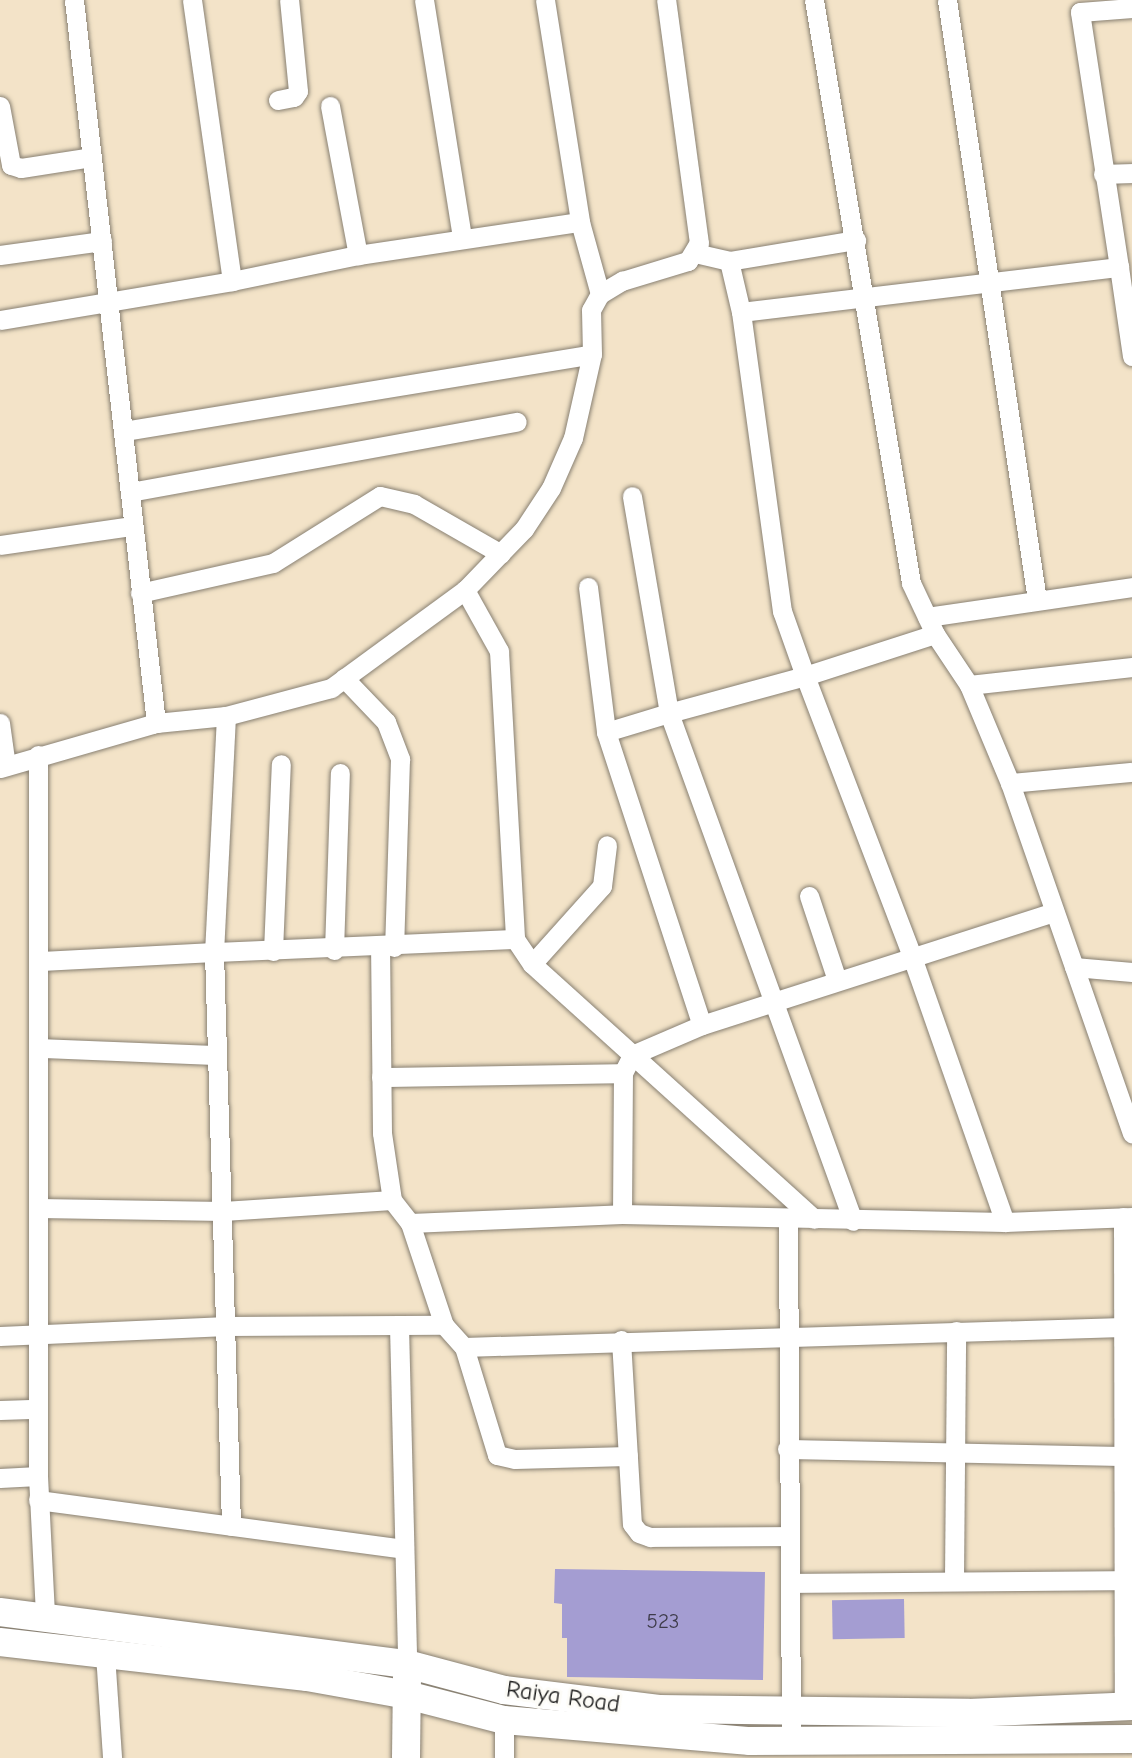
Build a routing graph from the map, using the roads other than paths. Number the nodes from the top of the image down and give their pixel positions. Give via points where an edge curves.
1 (74, 0) edge
2 (192, 0) edge
3 (289, 0) edge
4 (424, 0) edge
5 (545, 0) edge
6 (666, 0) edge
7 (814, 0) edge
8 (947, 0) edge
9 (1078, 6) edge
10 (1132, 8) edge
11 (278, 100) dead end
12 (0, 106) edge
13 (330, 106) dead end
14 (91, 157) junction
15 (1132, 173) edge
16 (1103, 174) junction
17 (580, 222) junction
18 (462, 238) junction
19 (856, 240) junction
20 (102, 241) junction
21 (695, 253) junction
22 (358, 254) junction
23 (0, 255) edge
24 (729, 261) junction
25 (1119, 267) junction
26 (232, 281) junction
27 (990, 283) junction
28 (600, 294) junction
29 (866, 298) junction
30 (111, 303) junction
31 (741, 312) junction
32 (0, 320) edge
33 (592, 354) junction
34 (1132, 356) edge
35 (517, 422) dead end
36 (124, 431) junction
37 (130, 492) junction
38 (632, 496) dead end
39 (132, 526) junction
40 (0, 545) edge
41 (501, 554) junction
42 (588, 587) dead end
43 (1132, 587) edge
44 (465, 590) junction
45 (140, 593) junction
46 (1037, 600) junction
47 (931, 625) junction
48 (1132, 667) edge
49 (805, 676) junction
50 (344, 678) junction
51 (969, 685) junction
52 (669, 713) junction
53 (226, 716) junction
54 (0, 723) edge
55 (156, 723) junction
56 (606, 732) junction
57 (38, 755) junction
58 (281, 764) dead end
59 (3, 767) edge
60 (1132, 772) edge
61 (340, 773) dead end
62 (1010, 783) junction
63 (607, 845) dead end
64 (809, 896) dead end
65 (1054, 912) junction
66 (515, 939) junction
67 (387, 947) junction
68 (334, 950) junction
69 (273, 951) junction
70 (214, 952) junction
71 (911, 954) junction
72 (41, 961) junction
73 (532, 964) junction
74 (1074, 967) junction
75 (1132, 972) edge
76 (837, 980) junction
77 (773, 1002) junction
78 (702, 1026) junction
79 (41, 1048) junction
80 (217, 1055) junction
81 (628, 1064) junction
82 (381, 1077) junction
83 (1132, 1133) edge
84 (392, 1200) junction
85 (39, 1208) junction
86 (223, 1211) junction
87 (622, 1214) junction
88 (1127, 1217) edge
89 (788, 1219) junction
90 (814, 1219) junction
91 (853, 1222) junction
92 (410, 1223) junction
93 (1005, 1223) junction
94 (444, 1325) junction
95 (227, 1326) junction
96 (399, 1326) junction
97 (1123, 1327) junction
98 (956, 1331) junction
99 (37, 1335) junction
100 (789, 1335) junction
101 (0, 1336) edge
102 (621, 1340) junction
103 (464, 1347) junction
104 (1128, 1389) edge
105 (38, 1409) junction
106 (0, 1410) edge
107 (787, 1449) junction
108 (954, 1452) junction
109 (628, 1456) junction
110 (1123, 1456) junction
111 (38, 1476) junction
112 (0, 1478) edge
113 (38, 1500) junction
114 (231, 1526) junction
115 (790, 1536) junction
116 (404, 1549) junction
117 (954, 1579) junction
118 (1128, 1580) edge
119 (793, 1583) junction
120 (0, 1612) edge
121 (45, 1616) junction
122 (0, 1642) edge
123 (105, 1654) junction
124 (407, 1664) junction
125 (407, 1695) junction
126 (1128, 1706) edge
127 (793, 1712) junction
128 (504, 1720) junction
129 (1132, 1739) edge
130 (791, 1741) junction
131 (1048, 1748) edge
132 (750, 1749) edge
133 (897, 1750) edge
134 (112, 1758) edge
135 (406, 1758) edge
136 (504, 1758) edge

1 - 14 street
2 - 26 street
3 - 11 street via 298,91 294,97
4 - 18 street
5 - 17 street
6 - 21 street via 699,243
7 - 19 street
8 - 27 street
9 - 10 street
9 - 16 street
12 - 14 street via 11,165 21,168
13 - 22 street
14 - 20 street
15 - 16 street
16 - 25 street
17 - 18 street
17 - 28 street
18 - 22 street
19 - 24 street
19 - 29 street
20 - 23 street
20 - 30 street
21 - 24 street
21 - 28 street via 688,261 622,281
22 - 26 street
24 - 31 street
25 - 27 street
25 - 34 street
26 - 30 street
27 - 29 street
27 - 46 street
28 - 33 street via 591,310
29 - 31 street
29 - 47 street via 911,583
30 - 32 street
30 - 36 street
31 - 49 street via 782,611
33 - 36 street
33 - 41 street via 573,438 551,488
35 - 37 street
36 - 37 street
37 - 39 street
38 - 52 street
39 - 40 street
39 - 45 street
41 - 44 street
41 - 45 street via 414,504 380,496 273,562
42 - 56 street
43 - 46 street
44 - 50 street
44 - 66 street via 499,651
45 - 55 street
46 - 47 street
47 - 49 street
47 - 51 street
48 - 51 street
49 - 52 street
49 - 71 street
50 - 53 street via 331,688
50 - 67 street via 386,722 400,760
51 - 62 street
52 - 56 street
52 - 77 street
53 - 55 street
53 - 70 street
54 - 59 street
55 - 57 street
56 - 78 street
57 - 59 street
57 - 72 street
58 - 69 street
60 - 62 street
61 - 68 street
62 - 65 street
63 - 73 street via 602,886
64 - 76 street
65 - 71 street
65 - 74 street
66 - 67 street
66 - 73 street
67 - 68 street
67 - 82 street
68 - 69 street
69 - 70 street
70 - 72 street
70 - 80 street
71 - 76 street
71 - 93 street
72 - 79 street
73 - 81 street
74 - 75 street
74 - 83 street
76 - 77 street
77 - 78 street
77 - 91 street
78 - 81 street
79 - 80 street
79 - 85 street
80 - 86 street
81 - 82 street
81 - 87 street
81 - 90 street
82 - 84 street via 382,1133
84 - 86 street
84 - 92 street
85 - 86 street
85 - 99 street
86 - 95 street
87 - 89 street
87 - 92 street
88 - 93 street
88 - 97 street
89 - 90 street
89 - 100 street
90 - 91 street
91 - 93 street
92 - 94 street
94 - 96 street
94 - 103 street
95 - 96 street
95 - 99 street
95 - 114 street
96 - 116 street
97 - 98 street
97 - 104 street
98 - 100 street
98 - 108 street
99 - 101 street
99 - 105 street
100 - 102 street
100 - 107 street
102 - 103 street
102 - 109 street
103 - 109 street via 497,1455 515,1459
104 - 110 street
105 - 106 street
105 - 111 street
107 - 108 street
107 - 115 street
108 - 110 street
108 - 117 street
109 - 115 street via 632,1524 639,1533 650,1537
110 - 118 street
111 - 112 street
111 - 113 street
113 - 114 street
113 - 121 street
114 - 116 street
115 - 119 street
116 - 124 street
117 - 118 street
117 - 119 street
118 - 126 street
119 - 127 street
120 - 121 street, Raiya Road
121 - 124 street, Raiya Road
122 - 123 street, Raiya Road
123 - 125 street, Raiya Road via 307,1677
123 - 134 street
124 - 125 street
124 - 127 street, Raiya Road via 504,1690 607,1703
125 - 128 street, Raiya Road
125 - 135 street
126 - 127 street, Raiya Road via 968,1713
127 - 130 street
128 - 132 street, Raiya Road
128 - 136 street
129 - 131 street, Raiya Road
130 - 132 street, Raiya Road
130 - 133 street, Raiya Road
131 - 133 street, Raiya Road

